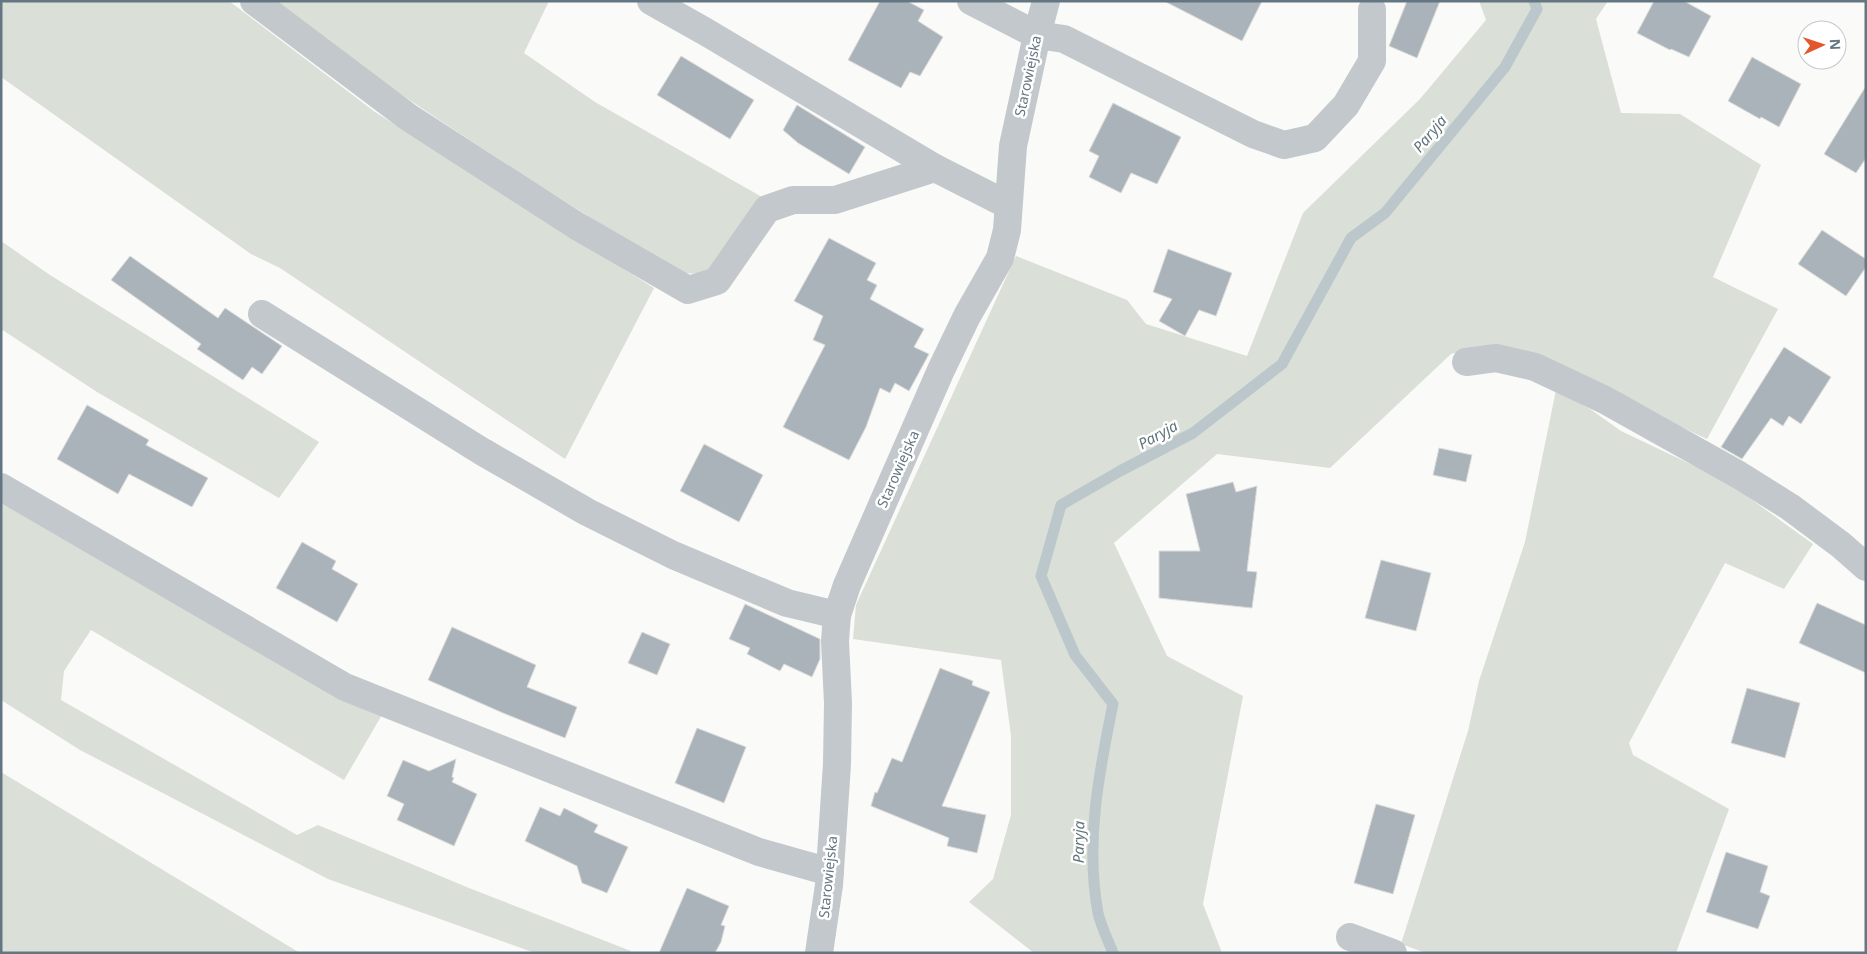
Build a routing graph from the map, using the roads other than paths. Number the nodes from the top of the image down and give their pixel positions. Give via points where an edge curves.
1 (254, 1) edge
2 (651, 1) edge
3 (971, 1) edge
4 (1046, 1) edge
5 (1372, 10) dead end
6 (1036, 35) junction
7 (935, 168) junction
8 (1008, 205) junction
9 (262, 314) dead end
10 (1466, 362) dead end
11 (1, 487) edge
12 (1866, 567) edge
13 (837, 615) junction
14 (830, 872) junction
15 (1350, 937) dead end
16 (819, 953) edge
17 (1393, 953) edge

1 - 7 street via 408,117 577,226 688,290 718,281 767,209 793,200 835,200
2 - 7 street
3 - 6 street
4 - 6 street, Starowiejska
5 - 6 street via 1372,61 1346,106 1315,138 1284,145 1253,134 1064,39
6 - 8 street, Starowiejska via 1013,146
7 - 8 street
8 - 13 street, Starowiejska via 1007,230 1000,258 941,370 847,585
9 - 13 street via 483,452 587,512 673,555 786,603
10 - 12 street via 1496,358 1535,367 1605,400 1790,507
11 - 14 street via 345,687 759,852
13 - 14 street, Starowiejska via 837,747
14 - 16 street, Starowiejska
15 - 17 street

